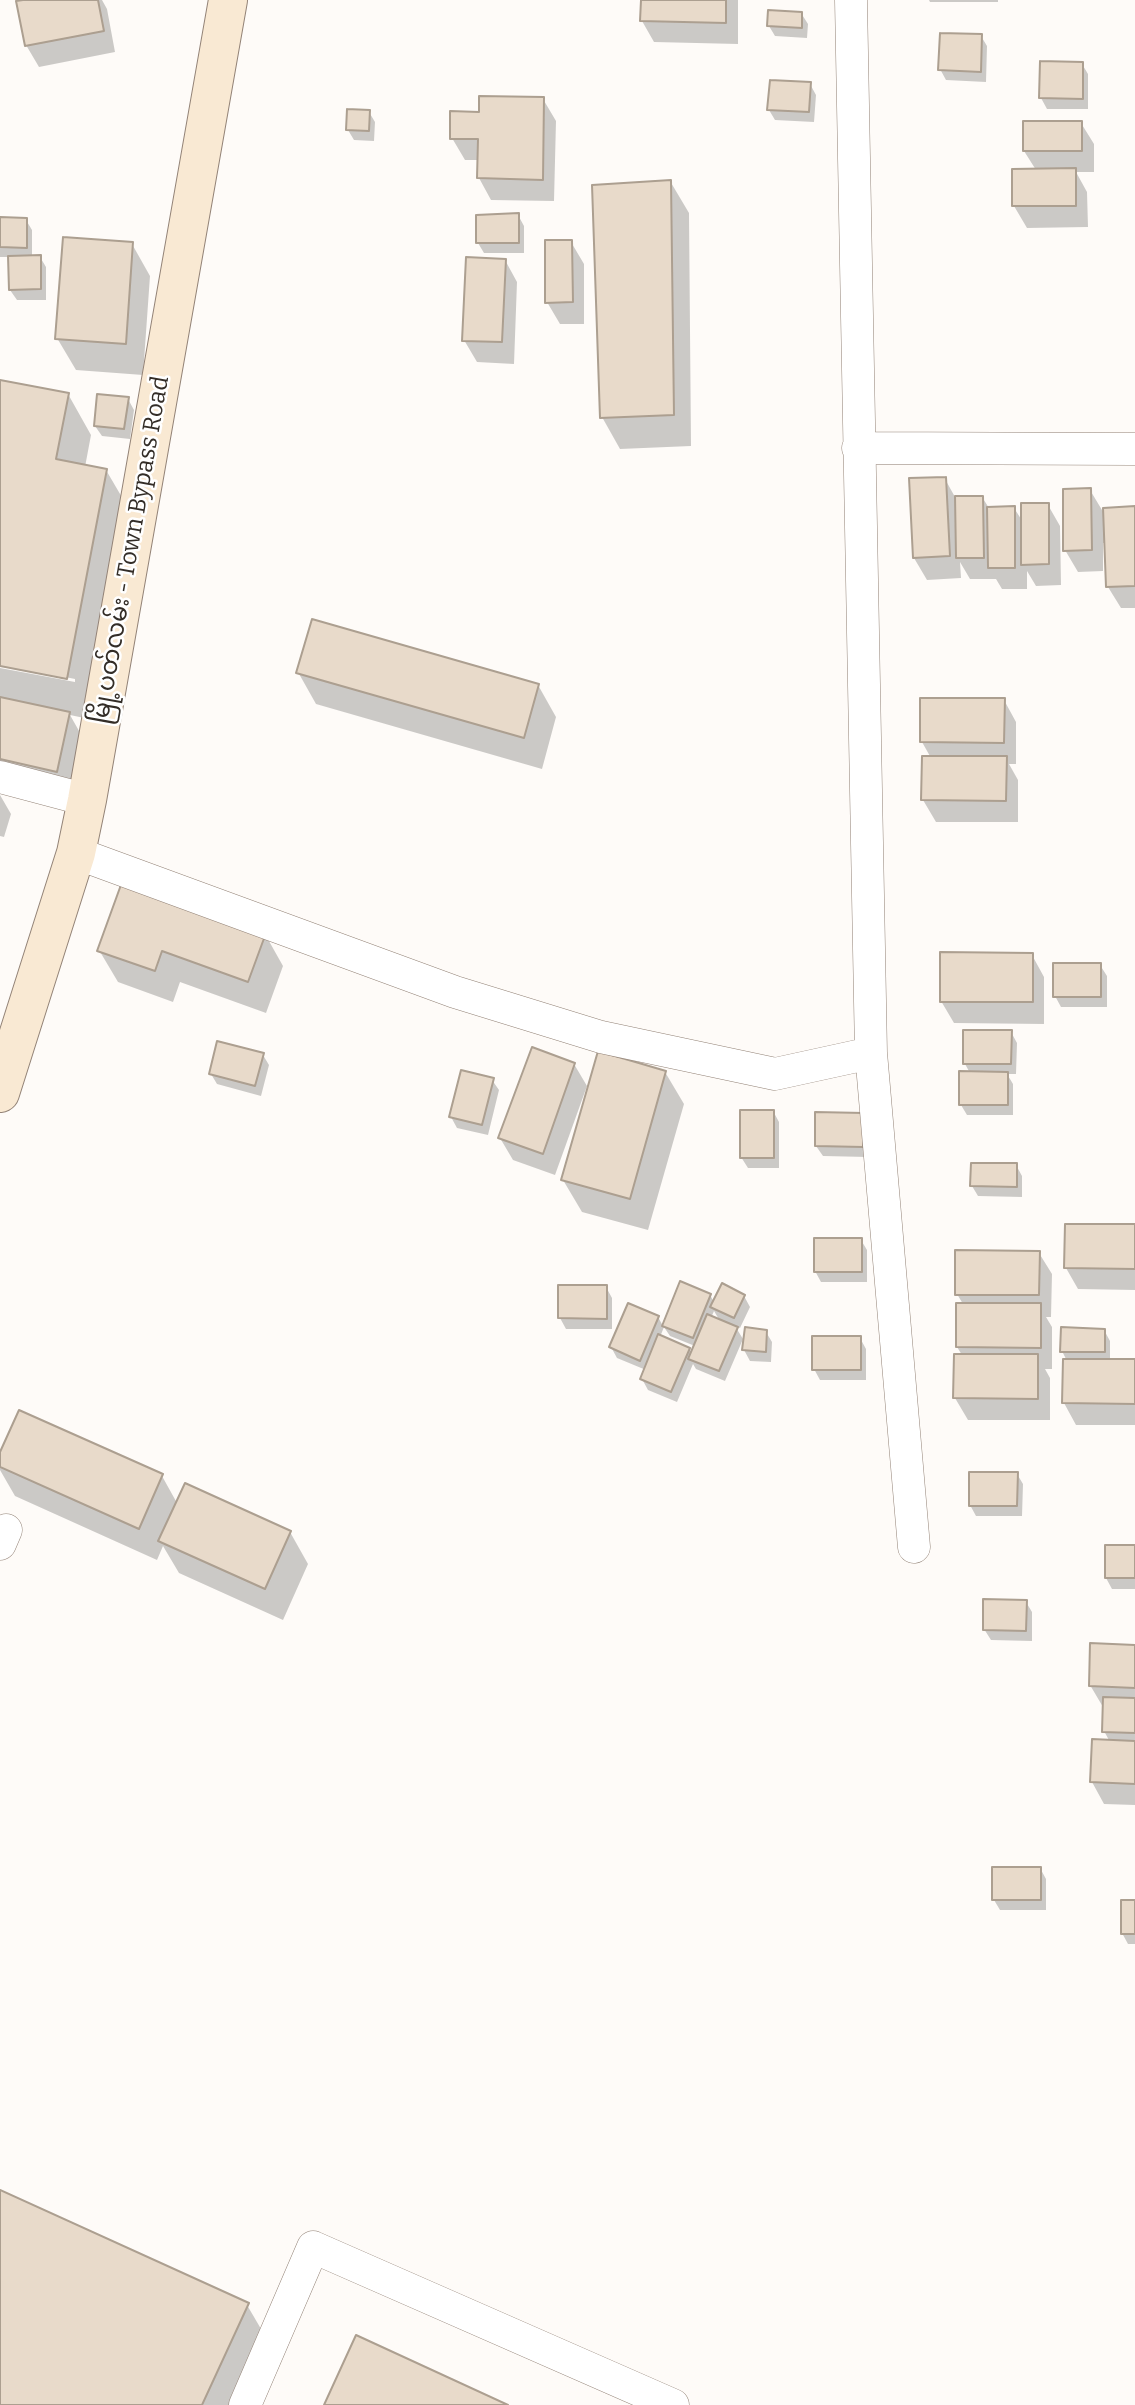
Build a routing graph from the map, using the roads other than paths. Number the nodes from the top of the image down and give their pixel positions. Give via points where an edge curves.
1 (228, 0) edge
2 (851, 0) edge
3 (858, 449) junction
4 (1135, 449) edge
5 (0, 777) edge
6 (88, 800) junction
7 (76, 853) junction
8 (871, 1053) junction
9 (0, 1093) edge
10 (914, 1547) dead end
11 (244, 2405) edge
12 (673, 2405) edge

1 - 6 main road, မြို့ပတ်လမ်း - Town Bypass Road
2 - 3 street
3 - 4 street
3 - 8 street
5 - 6 street
6 - 7 main road, မြို့ပတ်လမ်း - Town Bypass Road
7 - 8 street via 455,992 601,1037 775,1074
7 - 9 main road, မြို့ပတ်လမ်း - Town Bypass Road
8 - 10 street
11 - 12 street via 313,2247

